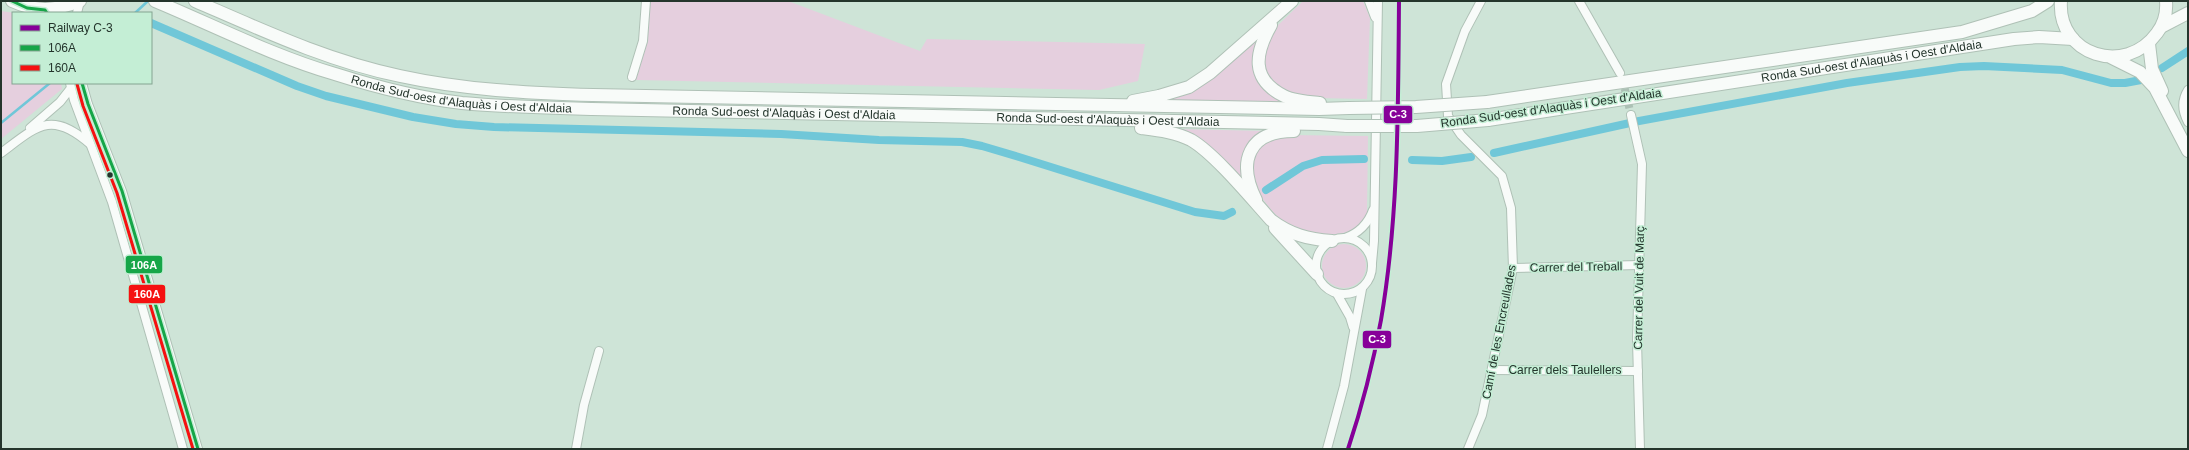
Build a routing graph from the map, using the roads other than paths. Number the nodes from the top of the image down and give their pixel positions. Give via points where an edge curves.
1 (9, 1) edge
2 (12, 1) edge
3 (80, 1) edge
4 (195, 1) edge
5 (646, 1) edge
6 (1292, 1) edge
7 (1369, 1) edge
8 (1378, 1) edge
9 (1481, 1) edge
10 (1579, 1) edge
11 (2048, 1) edge
12 (2061, 1) edge
13 (2166, 1) edge
14 (158, 2) edge
15 (1, 3) edge
16 (46, 12) edge
17 (77, 12) edge
18 (2188, 13) edge
19 (1276, 16) junction
20 (1377, 19) junction
21 (2162, 26) junction
22 (2073, 39) junction
23 (2149, 44) junction
24 (2112, 58) junction
25 (1620, 73) tunnel mouth
26 (632, 77) dead end
27 (82, 84) edge
28 (71, 86) edge
29 (2188, 90) edge
30 (1121, 106) junction
31 (1349, 108) junction
32 (1631, 115) tunnel mouth
33 (1121, 121) junction
34 (2188, 122) edge
35 (1347, 126) junction
36 (23, 136) junction
37 (2188, 140) edge
38 (90, 145) junction
39 (2188, 151) edge
40 (1, 153) edge
41 (1375, 203) junction
42 (1262, 210) junction
43 (1271, 220) junction
44 (1345, 238) junction
45 (1332, 241) junction
46 (1372, 263) junction
47 (1639, 265) junction
48 (1513, 268) junction
49 (1317, 274) junction
50 (1362, 288) junction
51 (1337, 294) junction
52 (1353, 336) junction
53 (599, 351) dead end
54 (1492, 370) junction
55 (1638, 370) junction
56 (184, 449) edge
57 (198, 449) edge
58 (576, 449) edge
59 (1327, 449) edge
60 (1468, 449) edge
61 (1640, 449) edge

1 - 15 main road
2 - 16 main road via 27,8
3 - 16 main road
3 - 17 street
4 - 30 main road, Ronda Sud-oest d'Alaquàs i Oest d'Aldaia via 283,40 340,60 400,76 462,87 586,95
5 - 26 street via 643,41
6 - 19 main road
7 - 20 street
8 - 20 street
9 - 48 street, Camí de les Encreullades via 1465,31 1446,84 1448,116 1461,135 1502,176 1511,208
10 - 25 street
11 - 31 main road, Ronda Sud-oest d'Alaquàs i Oest d'Aldaia, bridge via 2032,11 1962,32 1487,102
12 - 22 main road via 2064,25
13 - 21 main road via 2167,8
14 - 33 main road, Ronda Sud-oest d'Alaquàs i Oest d'Aldaia via 334,74 396,91 460,102 577,109
18 - 21 main road
19 - 30 main road via 1210,73 1189,87 1134,100
19 - 31 main road via 1258,51 1260,70 1267,84 1285,96
20 - 41 street
21 - 23 main road
22 - 24 main road via 2091,53
22 - 35 main road, Ronda Sud-oest d'Alaquàs i Oest d'Aldaia, bridge via 2014,39 1488,120 1417,126
23 - 24 main road via 2133,54
23 - 37 main road via 2152,69
24 - 39 main road via 2140,72 2155,88
27 - 57 street via 122,191
28 - 36 street via 60,102 32,125
28 - 38 street
29 - 34 street via 2184,96 2182,109
30 - 31 main road, Ronda Sud-oest d'Alaquàs i Oest d'Aldaia
32 - 47 street, Carrer del Vuit de Març via 1642,164
33 - 35 main road, Ronda Sud-oest d'Alaquàs i Oest d'Aldaia
33 - 42 main road via 1139,128 1164,130 1191,140 1210,155
35 - 42 main road via 1331,130 1280,132 1269,135 1256,145 1248,159 1246,175
36 - 38 street via 40,126 54,124 70,129
36 - 40 street
38 - 56 street via 112,202
41 - 44 street via 1367,224
41 - 46 street
42 - 43 main road
43 - 45 main road via 1302,238
43 - 49 main road via 1280,234
44 - 45 street
44 - 46 street via 1363,246
45 - 49 street via 1320,251 1316,266
46 - 50 street via 1370,277
47 - 48 street, Carrer del Treball
47 - 55 street, Carrer del Vuit de Març
48 - 54 street, Camí de les Encreullades
49 - 51 street via 1324,286
50 - 51 street via 1350,294
50 - 52 street
51 - 52 street via 1350,317
52 - 59 street via 1344,386
53 - 58 street via 584,405
54 - 55 street, Carrer dels Taulellers
54 - 60 street, Camí de les Encreullades via 1482,415
55 - 61 street, Carrer del Vuit de Març

